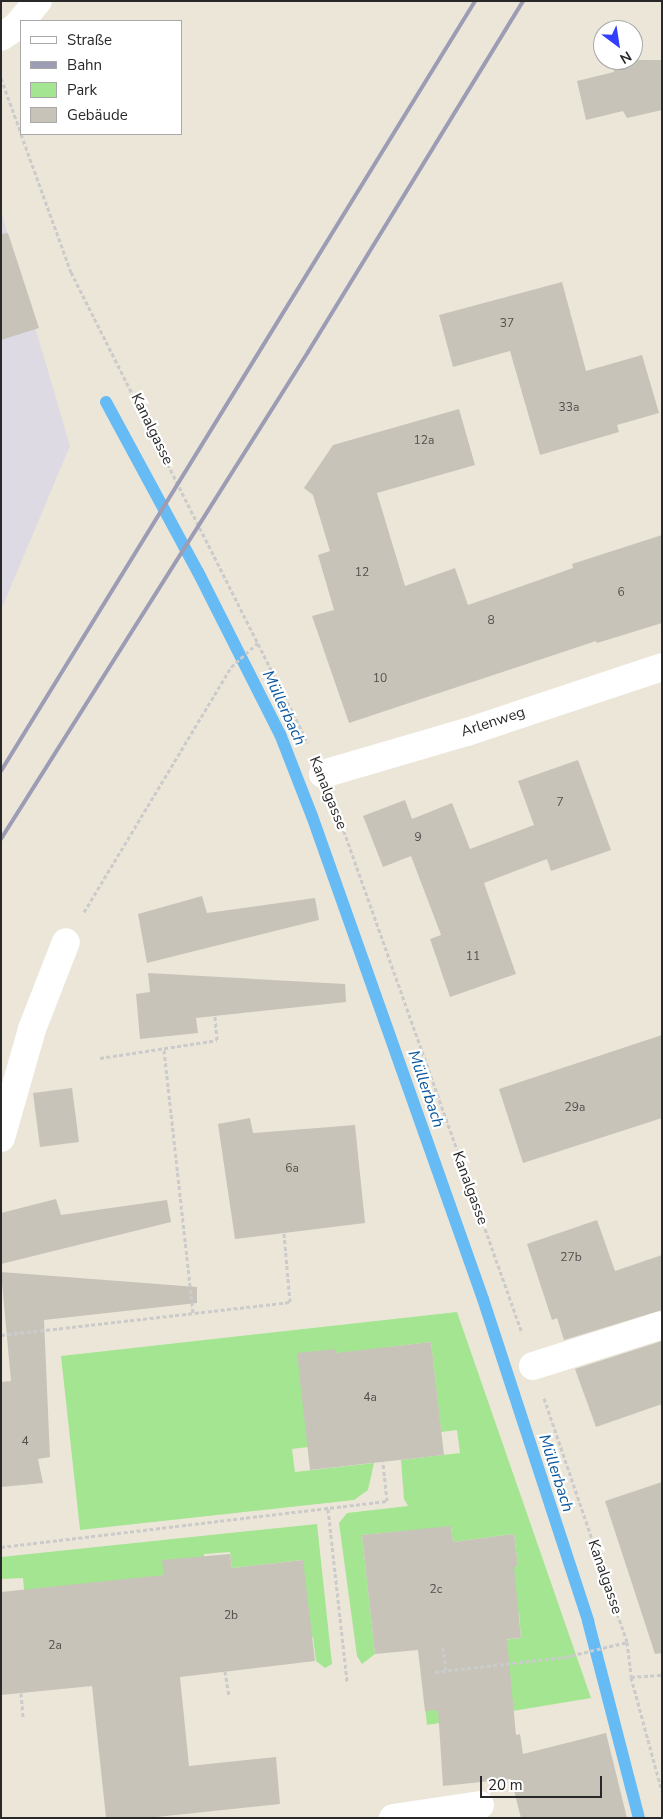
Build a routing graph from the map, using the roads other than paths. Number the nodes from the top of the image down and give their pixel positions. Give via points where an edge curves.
1 (38, 1) edge
2 (22, 20) edge
3 (20, 22) edge
4 (1, 37) edge
5 (662, 667) edge
6 (323, 774) road end
7 (66, 942) road end
8 (1, 1138) edge
9 (662, 1325) edge
10 (534, 1366) road end
11 (480, 1805) dead end
12 (393, 1818) edge

1 - 2 street
3 - 4 street
5 - 6 street, Arlenweg via 466,732
7 - 8 street via 32,1029
9 - 10 street
11 - 12 street

